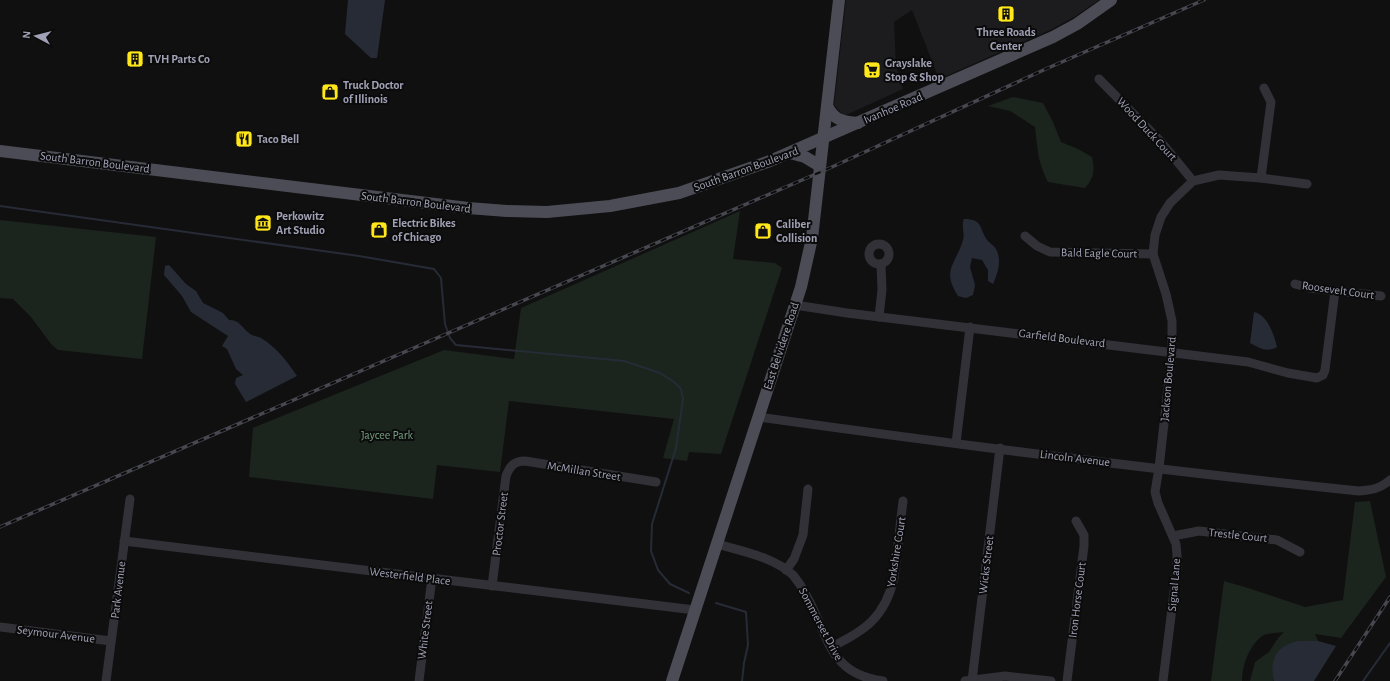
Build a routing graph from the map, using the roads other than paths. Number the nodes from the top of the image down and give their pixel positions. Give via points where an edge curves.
1 (839, 0) edge
2 (1111, 0) edge
3 (1099, 79) dead end
4 (1264, 88) dead end
5 (827, 106) junction
6 (859, 123) junction
7 (823, 138) junction
8 (0, 151) edge
9 (790, 153) junction
10 (820, 166) junction
11 (1261, 178) junction
12 (1193, 181) junction
13 (1307, 184) dead end
14 (1026, 236) dead end
15 (1153, 254) junction
16 (880, 264) dead end
17 (1295, 284) dead end
18 (1335, 291) junction
19 (1381, 296) dead end
20 (795, 305) junction
21 (879, 317) junction
22 (970, 327) junction
23 (1172, 352) junction
24 (758, 417) junction
25 (956, 443) junction
26 (1000, 448) junction
27 (513, 464) joint
28 (1160, 468) junction
29 (1390, 480) edge
30 (656, 482) dead end
31 (808, 490) dead end
32 (130, 499) dead end
33 (903, 501) dead end
34 (1076, 521) dead end
35 (1172, 536) junction
36 (124, 541) junction
37 (717, 544) junction
38 (1300, 552) dead end
39 (786, 570) junction
40 (432, 578) junction
41 (492, 586) junction
42 (695, 610) junction
43 (0, 627) edge
44 (111, 641) junction
45 (831, 647) junction
46 (106, 681) edge
47 (419, 681) edge
48 (672, 681) edge
49 (883, 681) edge
50 (970, 681) edge
51 (1051, 681) edge
52 (1068, 681) edge
53 (1163, 681) edge

1 - 5 main road, East Belvidere Road
2 - 6 main road, Ivanhoe Road via 1053,37
3 - 12 street, Wood Duck Court via 1162,142
4 - 11 street via 1271,102
5 - 6 main road via 831,114 841,121
5 - 7 main road, East Belvidere Road
6 - 7 main road, Ivanhoe Road
7 - 9 main road, South Barron Boulevard
7 - 10 main road, East Belvidere Road
8 - 9 main road, South Barron Boulevard via 468,208 546,212 610,206 679,193
9 - 10 main road
10 - 20 main road, East Belvidere Road via 812,238
11 - 12 street, Jackson Boulevard via 1219,174
11 - 13 street, Jackson Boulevard
12 - 15 street, Jackson Boulevard via 1170,203 1161,217 1155,235
14 - 15 street, Bald Eagle Court via 1037,246 1050,252
15 - 23 street, Jackson Boulevard via 1172,321
16 - 21 street via 882,290
17 - 18 street, Roosevelt Court
18 - 19 street, Roosevelt Court
18 - 23 street, Garfield Boulevard via 1325,370 1320,377 1312,378 1248,362
20 - 21 street, Garfield Boulevard
20 - 24 main road, East Belvidere Road
21 - 22 street, Garfield Boulevard
22 - 23 street, Garfield Boulevard
22 - 25 street
23 - 28 street, Jackson Boulevard
24 - 25 street, Lincoln Avenue
24 - 37 main road, East Belvidere Road
25 - 26 street, Lincoln Avenue
26 - 28 street, Lincoln Avenue
26 - 50 street, Wicks Street
27 - 30 street, McMillan Street via 525,461
27 - 41 street, Proctor Street via 506,476
28 - 29 street, Lincoln Avenue via 1359,491 1384,486
28 - 35 street, Signal Lane via 1155,492
31 - 39 street via 800,546
32 - 36 street, Park Avenue
33 - 45 street, Yorkshire Court via 894,578 886,602 865,628
34 - 52 street, Iron Horse Court via 1084,535 1084,546
35 - 38 street, Trestle Court via 1200,531 1277,540
35 - 53 street, Signal Lane via 1176,544 1177,568
36 - 40 street, Westerfield Place
36 - 44 street, Park Avenue
37 - 39 street, Sommerset Drive via 759,557
37 - 42 main road, East Belvidere Road
39 - 45 street, Sommerset Drive via 801,586
40 - 41 street, Westerfield Place
40 - 47 street, White Street
41 - 42 street, Westerfield Place
42 - 48 main road, East Belvidere Road
43 - 44 street, Seymour Avenue
44 - 46 street, Park Avenue
45 - 49 street, Sommerset Drive via 838,659 852,673
50 - 51 street via 1005,676

